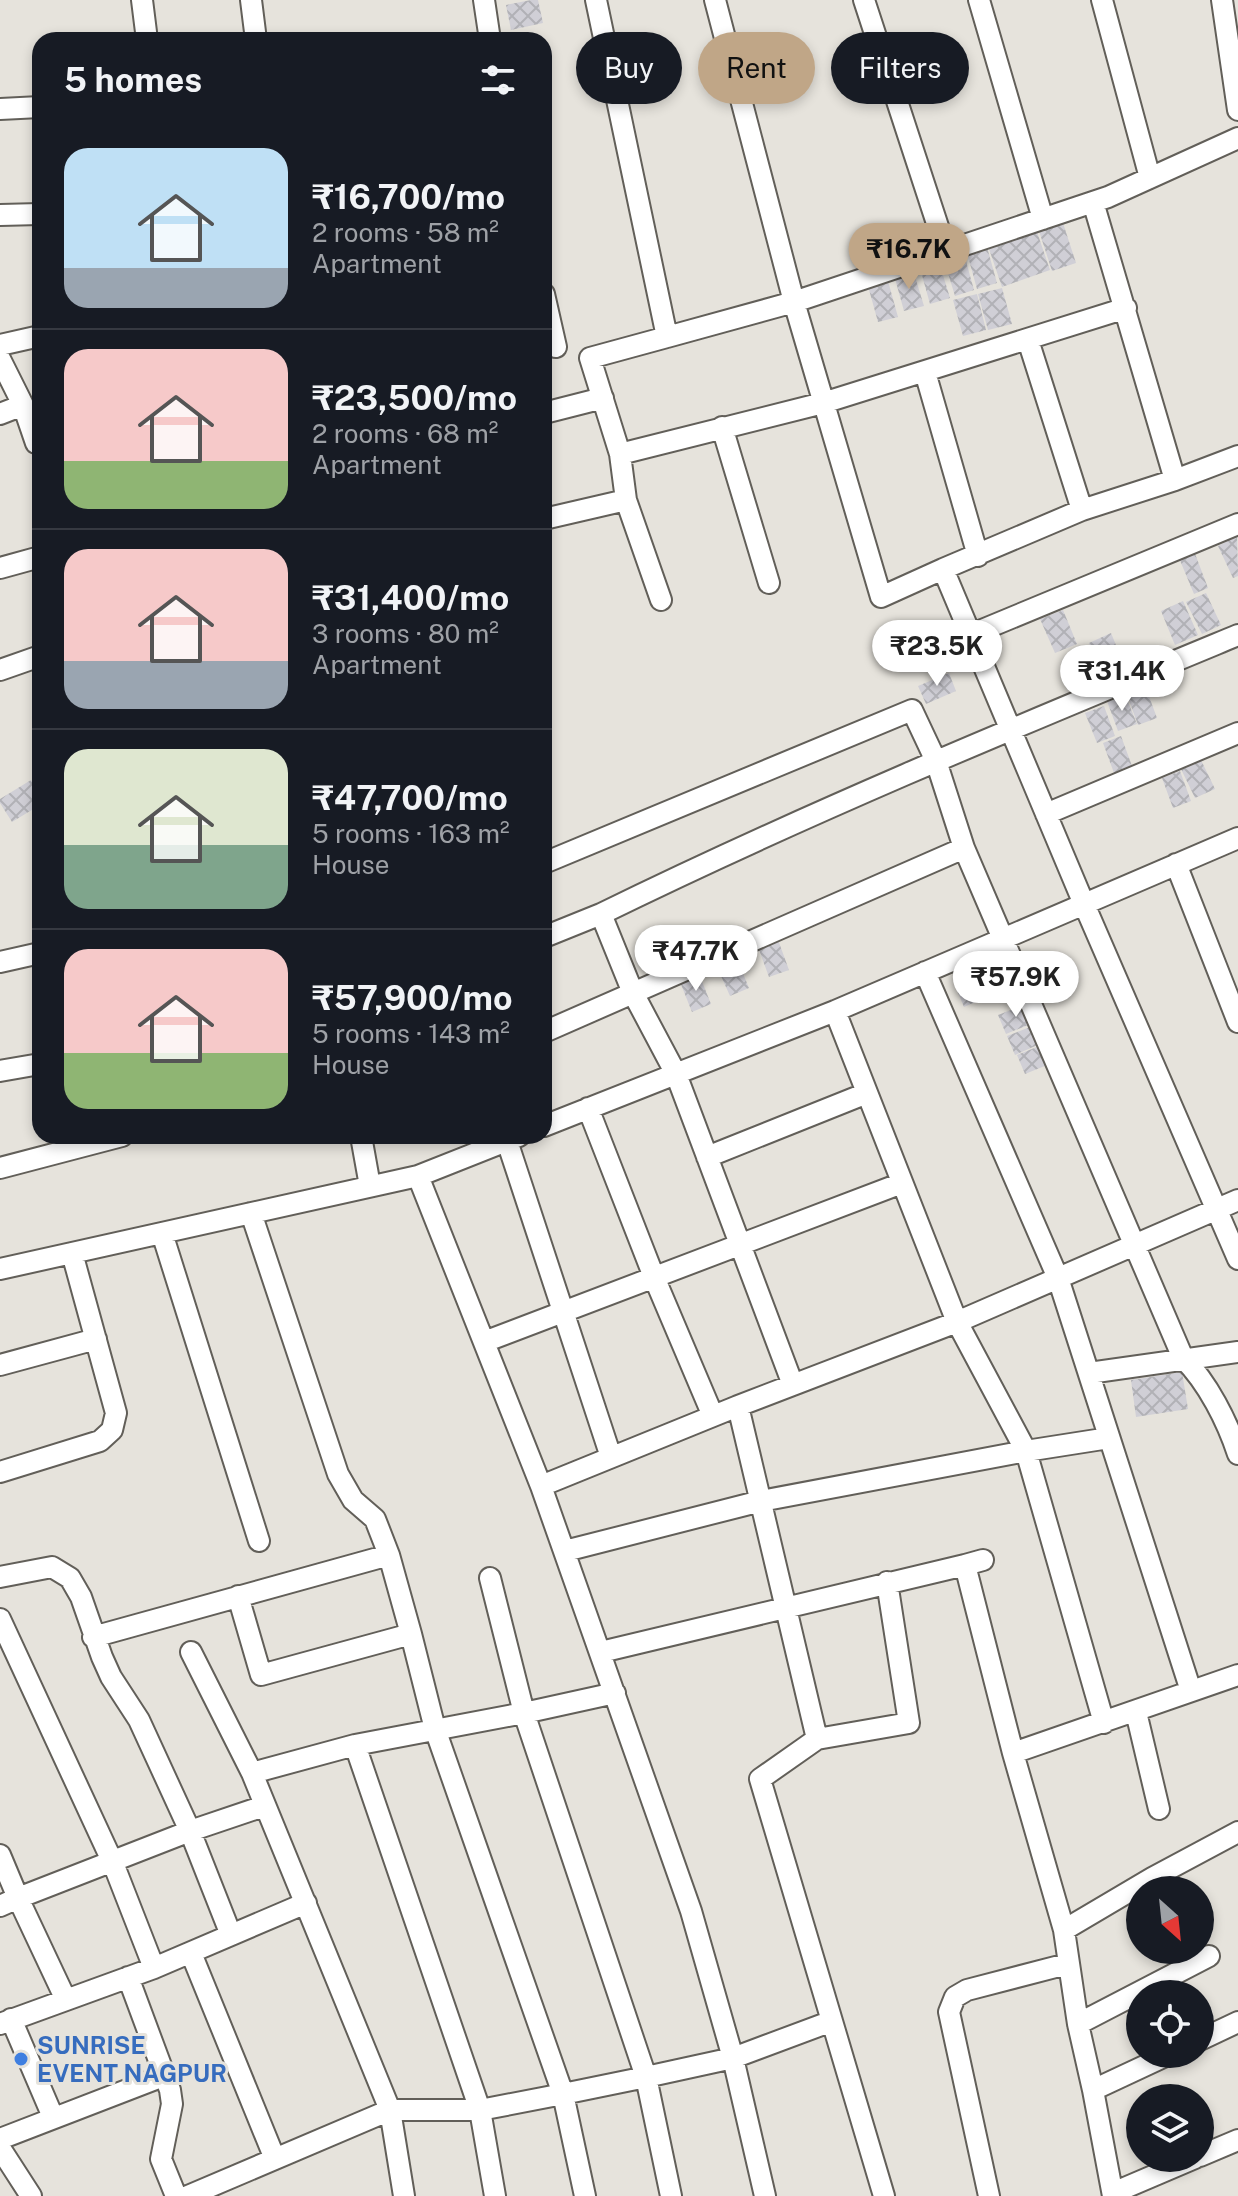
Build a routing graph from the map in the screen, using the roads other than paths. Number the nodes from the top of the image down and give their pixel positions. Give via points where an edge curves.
1 (142, 0) edge
2 (251, 0) edge
3 (484, 0) edge
4 (596, 0) edge
5 (715, 0) edge
6 (864, 0) edge
7 (979, 0) edge
8 (1102, 0) edge
9 (1222, 0) edge
10 (146, 32) edge
11 (255, 32) edge
12 (489, 32) edge
13 (32, 107) edge
14 (0, 109) edge
15 (1238, 110) edge
16 (1238, 138) edge
17 (1150, 178) junction
18 (1093, 202) junction
19 (32, 214) edge
20 (0, 215) edge
21 (1043, 219) junction
22 (946, 251) junction
23 (794, 302) junction
24 (1126, 308) junction
25 (552, 329) edge
26 (667, 337) junction
27 (32, 338) edge
28 (1028, 340) junction
29 (0, 345) edge
30 (556, 347) dead end
31 (0, 359) edge
32 (925, 372) junction
33 (603, 398) junction
34 (823, 403) junction
35 (23, 405) junction
36 (552, 411) edge
37 (0, 414) edge
38 (722, 427) junction
39 (32, 429) edge
40 (620, 454) junction
41 (1238, 456) edge
42 (1175, 480) junction
43 (626, 500) junction
44 (1082, 510) junction
45 (552, 517) edge
46 (1238, 524) edge
47 (978, 556) junction
48 (32, 559) edge
49 (0, 568) edge
50 (943, 569) junction
51 (769, 583) dead end
52 (661, 600) dead end
53 (970, 635) junction
54 (1238, 635) edge
55 (32, 659) edge
56 (0, 670) edge
57 (1010, 729) junction
58 (1238, 733) edge
59 (936, 761) junction
60 (1046, 814) junction
61 (1238, 838) edge
62 (964, 848) junction
63 (552, 860) edge
64 (1176, 864) junction
65 (1084, 904) junction
66 (601, 914) junction
67 (552, 934) edge
68 (1004, 939) junction
69 (32, 955) edge
70 (0, 962) edge
71 (925, 972) junction
72 (633, 993) junction
73 (835, 1011) junction
74 (1237, 1014) edge
75 (552, 1028) edge
76 (32, 1065) edge
77 (0, 1071) edge
78 (676, 1074) junction
79 (867, 1093) junction
80 (588, 1108) junction
81 (552, 1123) edge
82 (92, 1144) edge
83 (362, 1144) edge
84 (498, 1144) edge
85 (515, 1144) edge
86 (707, 1157) junction
87 (0, 1168) edge
88 (418, 1176) junction
89 (902, 1183) junction
90 (370, 1186) junction
91 (1238, 1200) edge
92 (1215, 1210) junction
93 (251, 1213) junction
94 (162, 1233) junction
95 (740, 1244) junction
96 (1133, 1245) junction
97 (72, 1253) junction
98 (1238, 1259) edge
99 (0, 1269) edge
100 (654, 1277) junction
101 (1058, 1278) junction
102 (563, 1312) junction
103 (957, 1322) junction
104 (96, 1339) junction
105 (484, 1342) junction
106 (1238, 1352) edge
107 (1183, 1358) junction
108 (0, 1365) edge
109 (1089, 1373) junction
110 (793, 1385) junction
111 (738, 1406) junction
112 (713, 1416) junction
113 (1109, 1438) junction
114 (1026, 1451) junction
115 (1238, 1454) edge
116 (611, 1457) junction
117 (0, 1472) edge
118 (541, 1486) junction
119 (761, 1501) junction
120 (259, 1541) dead end
121 (565, 1551) junction
122 (389, 1555) junction
123 (0, 1577) edge
124 (490, 1578) dead end
125 (887, 1582) junction
126 (238, 1596) junction
127 (786, 1607) junction
128 (0, 1619) edge
129 (411, 1634) junction
130 (93, 1637) junction
131 (191, 1652) dead end
132 (601, 1652) junction
133 (1238, 1675) edge
134 (1191, 1691) junction
135 (615, 1693) junction
136 (1136, 1712) junction
137 (524, 1713) junction
138 (1104, 1723) junction
139 (435, 1729) junction
140 (817, 1739) junction
141 (355, 1745) junction
142 (1013, 1753) junction
143 (252, 1773) junction
144 (264, 1806) junction
145 (1159, 1809) dead end
146 (190, 1831) junction
147 (1238, 1832) edge
148 (0, 1855) edge
149 (113, 1863) junction
150 (9, 1902) edge
151 (306, 1903) junction
152 (1064, 1930) junction
153 (231, 1935) junction
154 (191, 1953) junction
155 (1067, 1964) junction
156 (1194, 1964) edge
157 (154, 1968) junction
158 (128, 1977) junction
159 (66, 2000) junction
160 (832, 2021) junction
161 (6, 2022) edge
162 (1238, 2022) edge
163 (1078, 2024) junction
164 (1214, 2033) edge
165 (733, 2058) junction
166 (1140, 2068) edge
167 (166, 2075) junction
168 (646, 2077) junction
169 (1093, 2090) junction
170 (563, 2094) junction
171 (390, 2110) junction
172 (480, 2110) junction
173 (53, 2117) junction
174 (0, 2139) edge
175 (1238, 2140) edge
176 (0, 2148) edge
177 (1214, 2150) edge
178 (275, 2159) junction
179 (1164, 2172) edge
180 (1113, 2195) edge
181 (31, 2196) edge
182 (176, 2196) edge
183 (188, 2196) edge
184 (404, 2196) edge
185 (495, 2196) edge
186 (585, 2196) edge
187 (671, 2196) edge
188 (765, 2196) edge
189 (884, 2196) edge
190 (989, 2196) edge

1 - 10 street
2 - 11 street
3 - 12 street
4 - 26 street
5 - 23 street
6 - 22 street
7 - 21 street
8 - 17 street
9 - 15 street
13 - 14 street
16 - 17 street
17 - 18 street
18 - 21 street
18 - 24 street
19 - 20 street
21 - 22 street
22 - 23 street
23 - 26 street
23 - 34 street
24 - 28 street
24 - 42 street
25 - 30 street
26 - 33 street via 590,358
27 - 29 street
28 - 32 street
28 - 44 street
31 - 35 street
32 - 34 street
32 - 47 street
33 - 36 street
33 - 40 street
34 - 38 street
34 - 50 street via 881,597
35 - 37 street
35 - 39 street
38 - 40 street
38 - 51 street
40 - 43 street
41 - 42 street
42 - 44 street
43 - 45 street
43 - 52 street
44 - 47 street
46 - 53 street
47 - 50 street
48 - 49 street
50 - 53 street
53 - 57 street
54 - 57 street
55 - 56 street
57 - 59 street
57 - 60 street
58 - 60 street
59 - 62 street
59 - 63 street via 912,710
59 - 66 street via 738,847
60 - 65 street
61 - 64 street
62 - 68 street
62 - 72 street
64 - 65 street
64 - 74 street
65 - 68 street
65 - 92 street
66 - 67 street
66 - 72 street
68 - 71 street
68 - 96 street
69 - 70 street
71 - 73 street
71 - 101 street
72 - 75 street
72 - 78 street
73 - 78 street
73 - 79 street
76 - 77 street
78 - 80 street
78 - 86 street
79 - 86 street
79 - 89 street
80 - 81 street
80 - 100 street
82 - 87 street
83 - 90 street
84 - 88 street
85 - 102 street
86 - 95 street
88 - 90 street
88 - 105 street
89 - 95 street
89 - 103 street
90 - 93 street
91 - 92 street
92 - 96 street
92 - 98 street
93 - 94 street
93 - 122 street via 338,1474 353,1500 375,1519
94 - 97 street
94 - 120 street
95 - 100 street
95 - 110 street
96 - 101 street
96 - 107 street
97 - 99 street
97 - 104 street
100 - 102 street
100 - 112 street
101 - 103 street
101 - 109 street
102 - 105 street
102 - 116 street
103 - 110 street
103 - 114 street
104 - 108 street
104 - 117 street via 116,1413 112,1430 100,1441
105 - 118 street
106 - 107 street
107 - 109 street
107 - 115 street via 1198,1373
109 - 113 street
110 - 111 street
111 - 112 street
111 - 119 street
112 - 116 street
113 - 114 street
113 - 134 street
114 - 119 street
114 - 138 street
116 - 118 street
118 - 121 street
119 - 121 street
119 - 127 street
121 - 132 street
122 - 126 street
122 - 129 street
123 - 130 street via 52,1567 70,1578
124 - 137 street
125 - 127 street
125 - 140 street via 909,1723
125 - 142 street via 974,1562
126 - 129 street via 261,1675
126 - 130 street
127 - 132 street
127 - 140 street
128 - 149 street
129 - 139 street
130 - 146 street via 139,1720
131 - 143 street
132 - 135 street
133 - 134 street
134 - 136 street
135 - 137 street
135 - 165 street via 691,1911
136 - 138 street
136 - 145 street
137 - 139 street
137 - 168 street
138 - 142 street
139 - 141 street
139 - 170 street
140 - 160 street via 760,1779
141 - 143 street
141 - 172 street
142 - 152 street
143 - 144 street
144 - 146 street
144 - 151 street
146 - 149 street
146 - 153 street
147 - 152 street
148 - 150 street
149 - 150 street
149 - 157 street
150 - 159 street
151 - 153 street
151 - 171 street
152 - 155 street
153 - 154 street
154 - 157 street
154 - 178 street
155 - 163 street
155 - 190 street via 967,1990 955,1997 949,2012
156 - 163 street
157 - 158 street
158 - 159 street
158 - 167 street
159 - 161 street
160 - 165 street
160 - 189 street
161 - 173 street
162 - 164 street
163 - 169 street
165 - 168 street
165 - 188 street
166 - 169 street
167 - 173 street
167 - 182 street via 172,2104 161,2159
168 - 170 street
168 - 187 street
169 - 180 street
170 - 172 street
170 - 186 street
171 - 172 street
171 - 178 street
171 - 184 street
172 - 185 street
173 - 174 street
175 - 177 street
176 - 181 street
178 - 183 street
179 - 180 street

